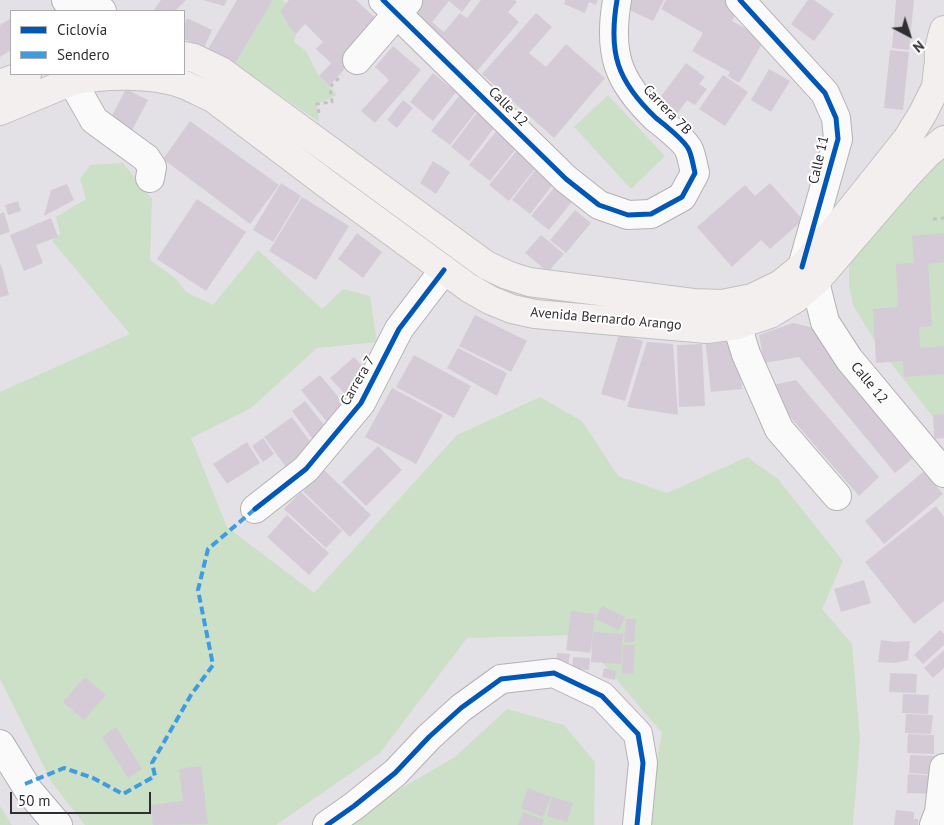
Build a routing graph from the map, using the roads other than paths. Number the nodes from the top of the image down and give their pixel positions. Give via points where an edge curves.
1 (66, 0) edge
2 (120, 0) edge
3 (617, 0) edge
4 (740, 0) edge
5 (396, 5) edge
6 (101, 10) edge
7 (105, 10) edge
8 (944, 30) edge
9 (185, 56) edge
10 (357, 60) road end
11 (24, 75) edge
12 (941, 76) edge
13 (72, 81) junction
14 (0, 84) edge
15 (0, 111) edge
16 (944, 140) edge
17 (150, 178) dead end
18 (628, 216) joint
19 (444, 270) junction
20 (808, 275) junction
21 (737, 325) junction
22 (944, 473) edge
23 (837, 496) dead end
24 (255, 509) dead end
25 (0, 744) edge
26 (944, 768) edge
27 (939, 816) edge
28 (58, 825) edge
29 (327, 825) edge
30 (637, 825) edge

1 - 6 street
2 - 7 street
3 - 18 street, Carrera 7B via 612,24 614,52 622,74 644,106 689,148 695,172 682,197 650,214
4 - 20 street, Calle 11 via 825,93 836,118 838,139
5 - 10 street
5 - 18 street, Calle 12 via 566,179 599,205
8 - 12 main road, Avenida Bernardo Arango via 938,48
9 - 20 main road, Avenida Bernardo Arango via 221,71 486,265 507,275 529,282 722,304 752,298
11 - 14 main road
12 - 20 main road, Avenida Bernardo Arango via 907,138 832,233
13 - 15 main road, Avenida Bernardo Arango
13 - 17 street via 94,120 146,158 152,167
13 - 19 main road, Avenida Bernardo Arango via 149,77 183,85 213,98
16 - 20 main road, Avenida Bernardo Arango
19 - 21 main road, Avenida Bernardo Arango via 490,300 535,314 707,329
19 - 24 street, Carrera 7 via 399,329 362,403 306,469
20 - 21 main road, Avenida Bernardo Arango via 795,299 770,314
20 - 22 street, Calle 12 via 825,322 849,359
21 - 23 street via 746,354 780,429
25 - 28 street via 29,791
26 - 27 street
29 - 30 street via 395,773 442,725 501,679 554,673 602,696 638,734 643,763

